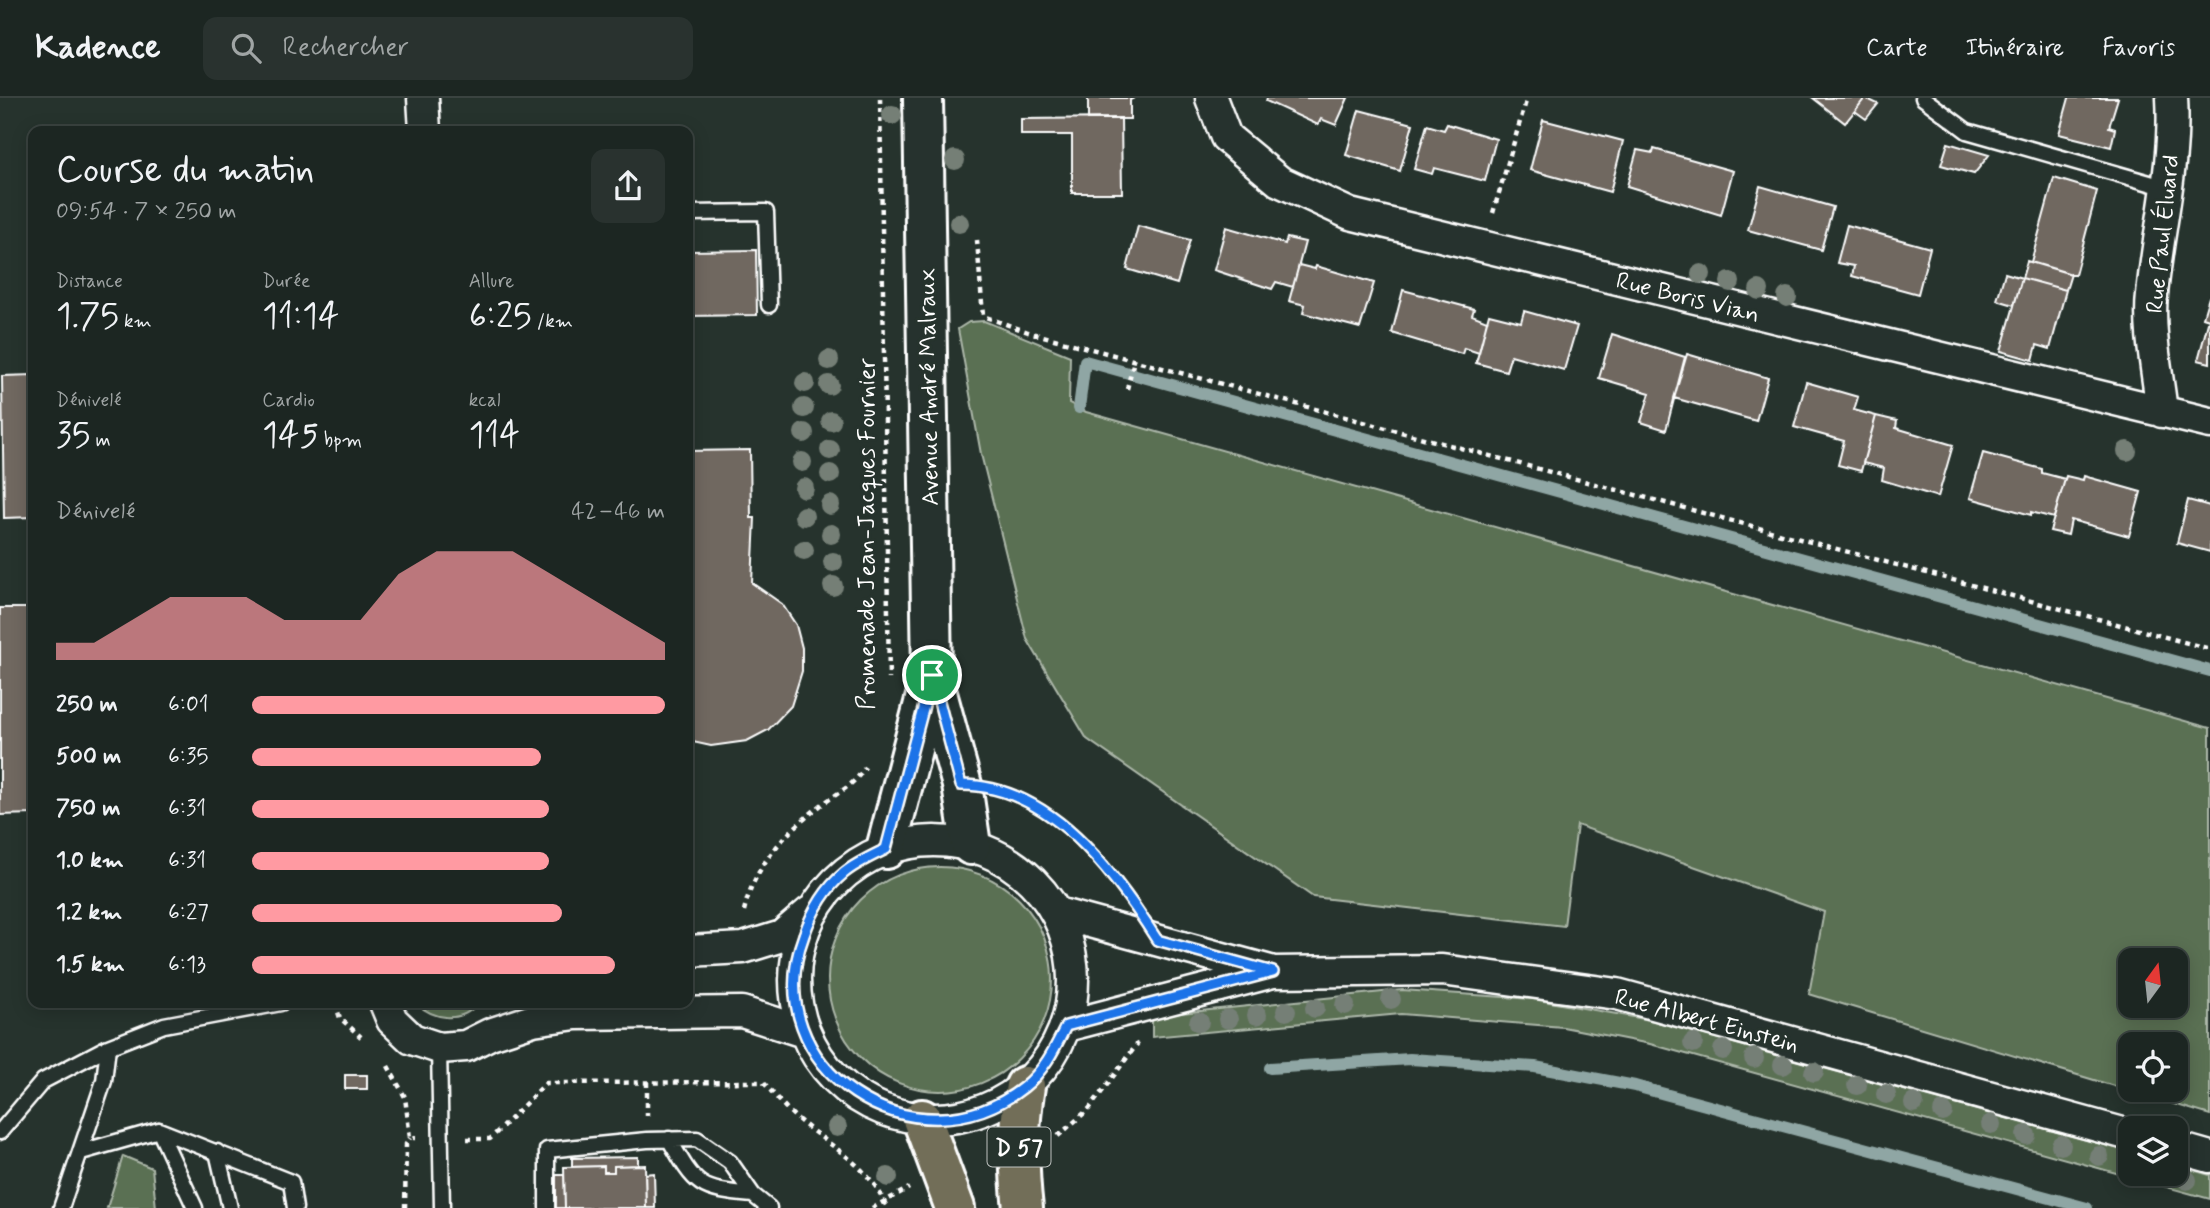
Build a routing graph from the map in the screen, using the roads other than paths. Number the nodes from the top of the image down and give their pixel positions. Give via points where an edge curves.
1 (423, 98) edge
2 (923, 98) edge
3 (1211, 98) edge
4 (1923, 98) edge
5 (2172, 98) edge
6 (425, 126) edge
7 (2167, 188) junction
8 (693, 213) edge
9 (769, 305) dead end
10 (2162, 412) junction
11 (2210, 423) edge
12 (932, 675) junction
13 (971, 845) junction
14 (886, 849) junction
15 (813, 910) junction
16 (1057, 913) junction
17 (693, 951) edge
18 (1273, 972) junction
19 (254, 1008) edge
20 (387, 1008) edge
21 (509, 1008) edge
22 (1066, 1026) junction
23 (804, 1032) junction
24 (490, 1034) junction
25 (107, 1047) junction
26 (439, 1048) junction
27 (1025, 1086) junction
28 (922, 1119) junction
29 (159, 1130) junction
30 (0, 1132) edge
31 (2118, 1132) edge
32 (669, 1139) junction
33 (2188, 1151) edge
34 (81, 1152) junction
35 (217, 1152) junction
36 (2210, 1157) edge
37 (949, 1192) edge
38 (753, 1195) junction
39 (61, 1208) edge
40 (195, 1208) edge
41 (230, 1208) edge
42 (295, 1208) edge
43 (442, 1208) edge
44 (547, 1208) edge
45 (769, 1208) edge
46 (1023, 1208) edge

1 - 6 street
2 - 12 street, Avenue André Malraux
3 - 10 street, Rue Boris Vian via 1226,137 1279,181 1350,214
4 - 7 lane via 1967,131
5 - 7 street, Rue Paul Éluard
7 - 10 street, Rue Paul Éluard via 2151,298
8 - 9 lane via 766,212
10 - 11 street, Rue Boris Vian
12 - 13 street, Avenue André Malraux via 961,785
12 - 14 street, Avenue André Malraux
13 - 14 street via 934,840
13 - 16 street via 1005,860 1035,883
14 - 15 street via 844,873
15 - 17 street via 782,936 743,948
15 - 23 street via 796,955 795,994
16 - 18 street, Rue Albert Einstein
16 - 22 street via 1072,962 1074,988
18 - 22 street, Rue Albert Einstein
18 - 31 street, Rue Albert Einstein via 1443,970 1617,994
19 - 25 lane via 163,1025
20 - 26 street via 392,1020 412,1039
21 - 24 street
22 - 27 street via 1050,1058
23 - 24 street via 742,1012 707,1010 576,1014 533,1020
23 - 28 street via 823,1065 850,1092 884,1110
24 - 26 street via 466,1046
25 - 30 lane via 43,1081
25 - 34 lane via 104,1081
26 - 43 lane
27 - 28 street via 995,1106 960,1117
27 - 46 main road, D 57 via 1018,1173
28 - 37 main road
29 - 34 lane
29 - 35 lane
29 - 40 lane
32 - 38 lane via 697,1139 730,1162
32 - 38 lane via 692,1179 720,1192
32 - 44 lane via 547,1150
33 - 36 street
34 - 39 lane
35 - 41 lane
35 - 42 lane via 291,1182
38 - 45 lane

